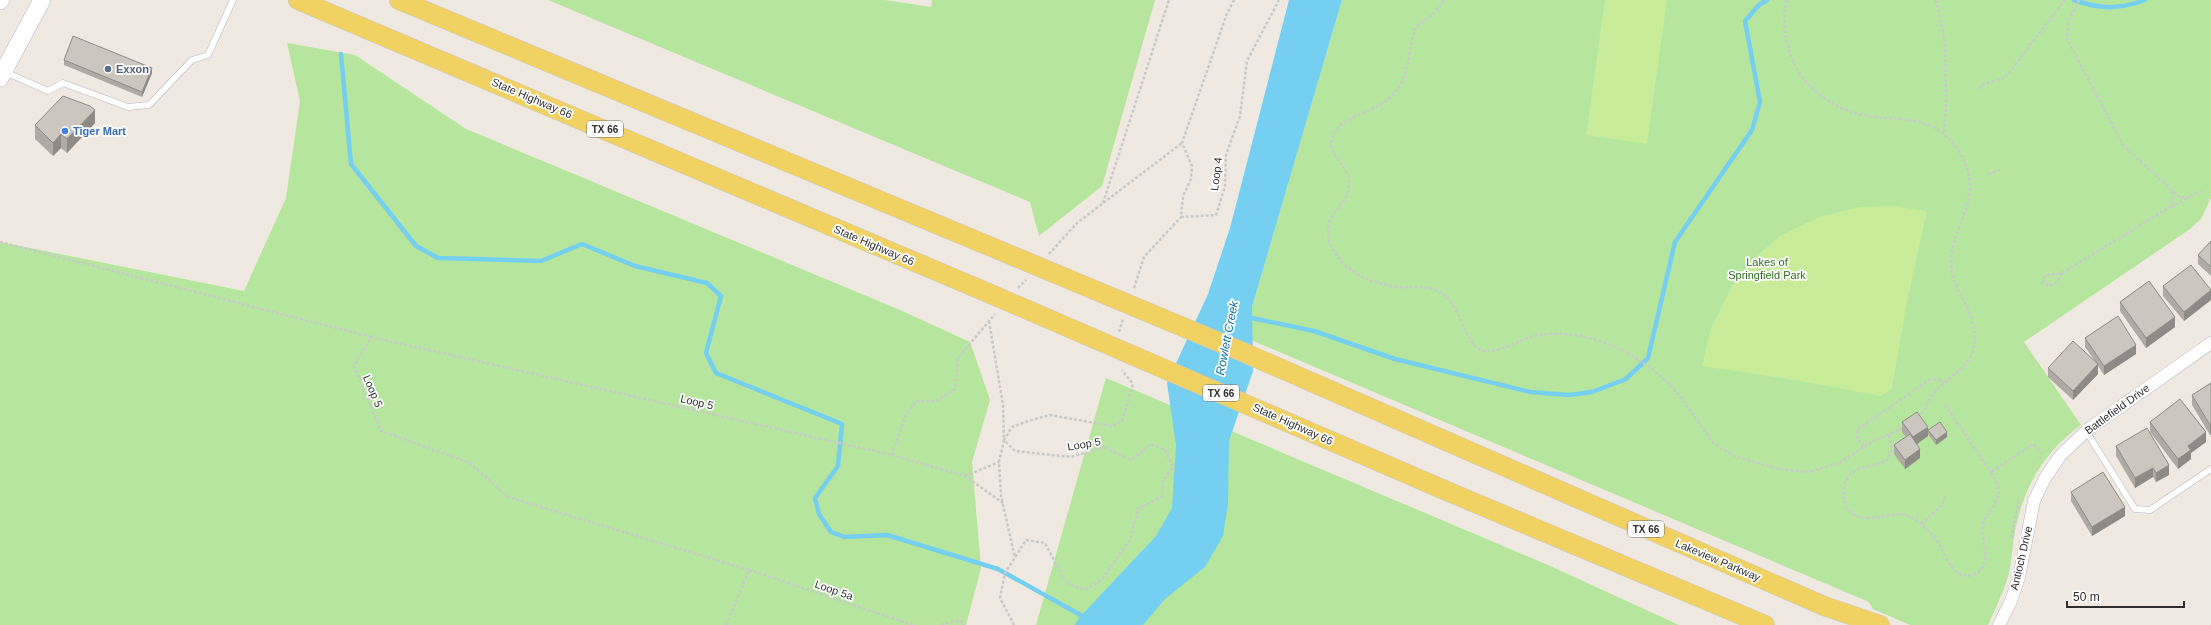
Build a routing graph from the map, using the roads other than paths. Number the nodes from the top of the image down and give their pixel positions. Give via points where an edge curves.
1 (42, 0) edge
2 (233, 0) edge
3 (298, 0) edge
4 (399, 0) edge
5 (2, 75) edge
6 (2211, 343) edge
7 (2086, 431) junction
8 (2211, 469) edge
9 (2038, 490) joint
10 (1765, 625) edge
11 (1880, 625) edge
12 (1999, 625) edge

1 - 5 main road
2 - 5 lane via 208,55 192,60 149,105 128,107 63,83 48,91
3 - 10 main road, State Highway 66 / TX 66, bridge
4 - 11 main road, Lakeview Parkway / TX 66, bridge via 1245,354 1824,606
6 - 7 street, Battlefield Drive
7 - 8 lane via 2135,509 2150,510
7 - 9 street, Battlefield Drive via 2060,456
9 - 12 street, Antioch Drive via 2031,512 2019,577

